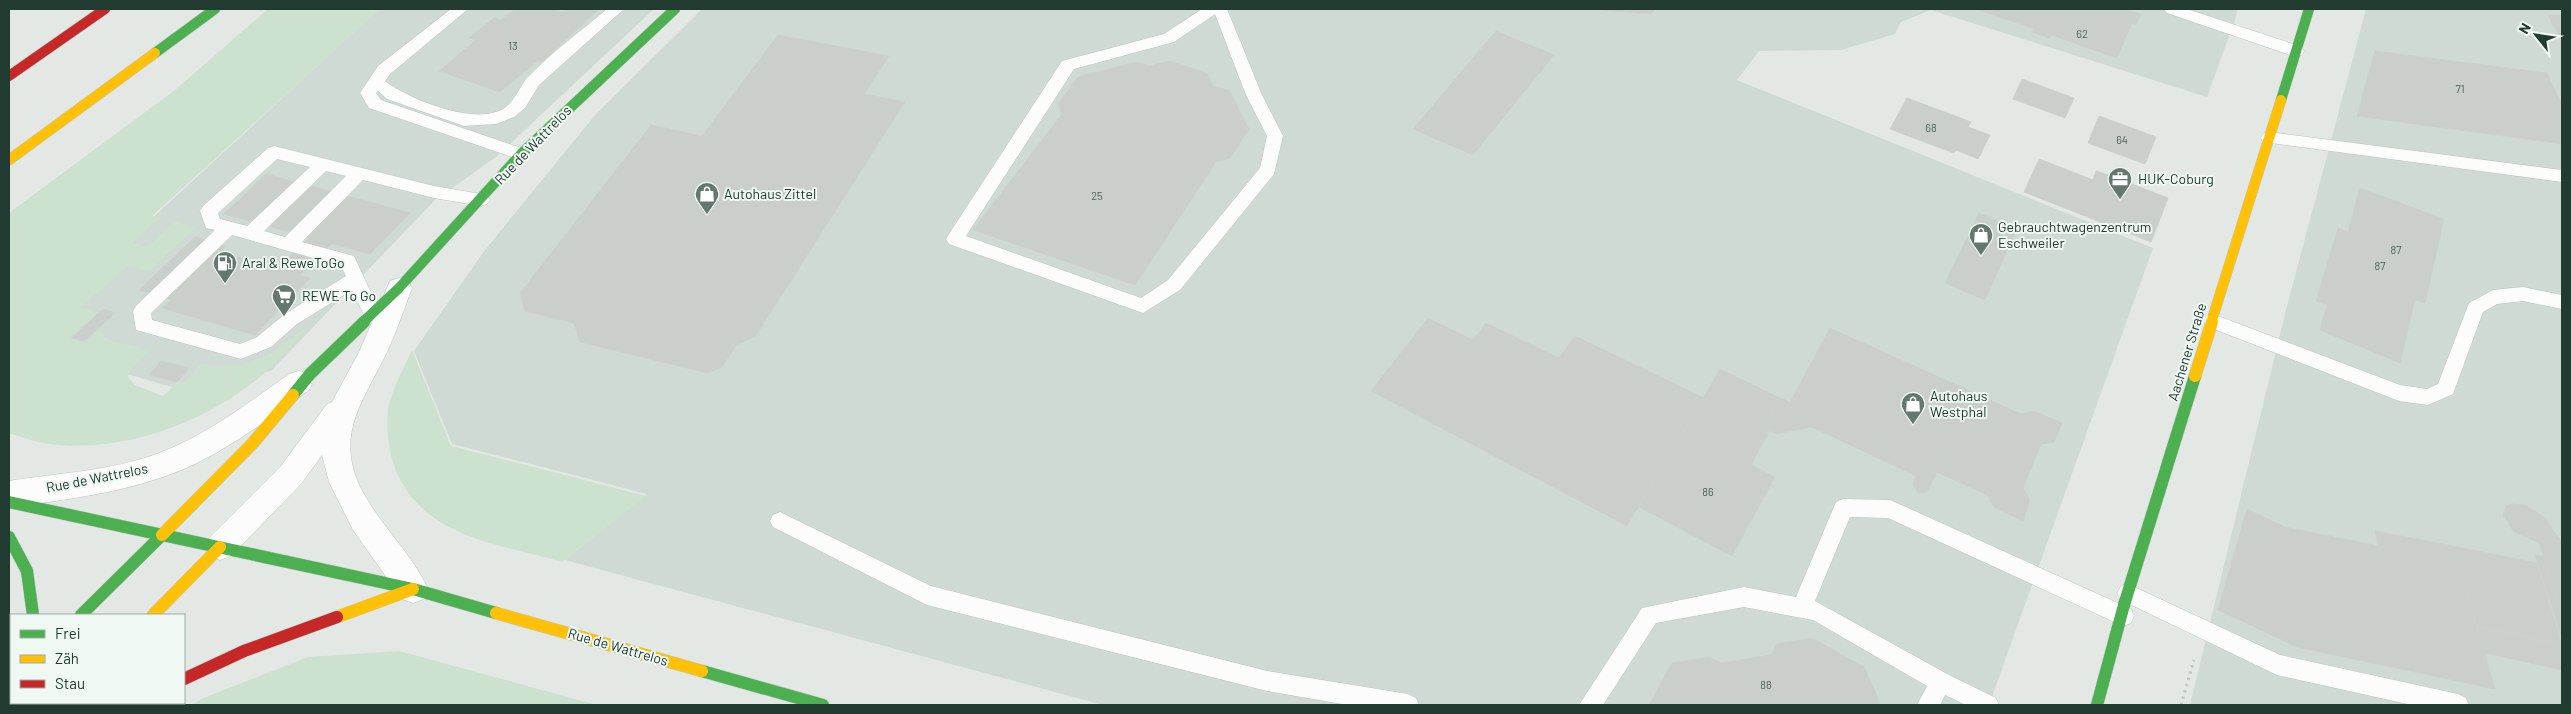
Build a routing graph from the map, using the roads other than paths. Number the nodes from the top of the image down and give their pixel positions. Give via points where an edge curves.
1 (105, 9) edge
2 (215, 9) edge
3 (460, 9) edge
4 (616, 9) edge
5 (674, 9) edge
6 (1212, 9) edge
7 (1220, 9) edge
8 (2172, 9) edge
9 (2309, 9) edge
10 (2296, 51) junction
11 (9, 76) edge
12 (376, 82) junction
13 (2269, 138) junction
14 (521, 154) junction
15 (9, 160) edge
16 (323, 164) junction
17 (360, 173) junction
18 (2562, 176) edge
19 (481, 200) junction
20 (229, 228) junction
21 (250, 234) junction
22 (289, 244) junction
23 (356, 279) junction
24 (399, 288) junction
25 (2562, 302) edge
26 (371, 312) junction
27 (2213, 321) junction
28 (310, 374) junction
29 (354, 388) junction
30 (9, 494) edge
31 (9, 502) edge
32 (780, 521) dead end
33 (162, 535) junction
34 (9, 536) edge
35 (220, 547) junction
36 (413, 590) junction
37 (2128, 593) junction
38 (1802, 608) junction
39 (33, 614) edge
40 (82, 614) edge
41 (154, 614) edge
42 (2122, 616) junction
43 (185, 679) edge
44 (1941, 682) junction
45 (823, 705) edge
46 (1408, 705) edge
47 (1590, 705) edge
48 (1928, 705) edge
49 (1988, 705) edge
50 (2097, 705) edge
51 (2458, 705) edge

1 - 11 main road
2 - 15 main road
3 - 12 lane via 384,70
4 - 12 lane via 533,81 519,104 508,113 490,120 464,120 392,95
5 - 14 main road, Rue de Wattrelos
6 - 7 lane via 1169,38 1068,65 956,239 1143,306 1174,285 1268,170 1275,136 1254,95
8 - 10 lane
9 - 10 main road, Aachener Straße
10 - 13 main road, Aachener Straße
12 - 14 lane via 368,93 375,104
13 - 18 lane
13 - 27 main road, Aachener Straße
14 - 19 main road, Rue de Wattrelos
16 - 17 lane
16 - 20 lane via 274,152 209,211 212,223
16 - 21 lane
17 - 19 lane
17 - 22 lane
19 - 24 main road, Rue de Wattrelos
20 - 21 lane
20 - 23 lane via 142,310 143,325 241,352 264,342 291,319
21 - 22 lane
22 - 23 lane via 348,261
23 - 26 lane
24 - 26 main road, Rue de Wattrelos
24 - 29 street, Rue de Wattrelos via 373,352
25 - 27 lane via 2523,294 2493,296 2475,308 2446,389 2428,397 2399,393
26 - 28 main road, Rue de Wattrelos
27 - 37 main road, Aachener Straße
28 - 30 street, Rue de Wattrelos via 220,438 168,463 139,472
28 - 33 main road, Rue de Wattrelos via 253,443
29 - 35 street, Rue de Wattrelos via 292,475
29 - 36 street, Rue de Wattrelos via 339,421 335,443 338,465 344,485 365,521
31 - 33 main road, Rue de Wattrelos
32 - 46 lane via 926,595 1267,682
33 - 35 main road, Rue de Wattrelos
33 - 40 main road
34 - 39 main road via 27,571
35 - 36 main road, Rue de Wattrelos
35 - 41 main road
36 - 43 main road via 244,651
36 - 45 main road, Rue de Wattrelos
37 - 42 main road, Aachener Straße
37 - 51 lane via 2276,665
38 - 42 lane via 1843,508 1890,509
38 - 44 lane via 1816,611
38 - 47 lane via 1744,597 1650,615
42 - 50 main road, Aachener Straße
44 - 48 lane
44 - 49 lane

